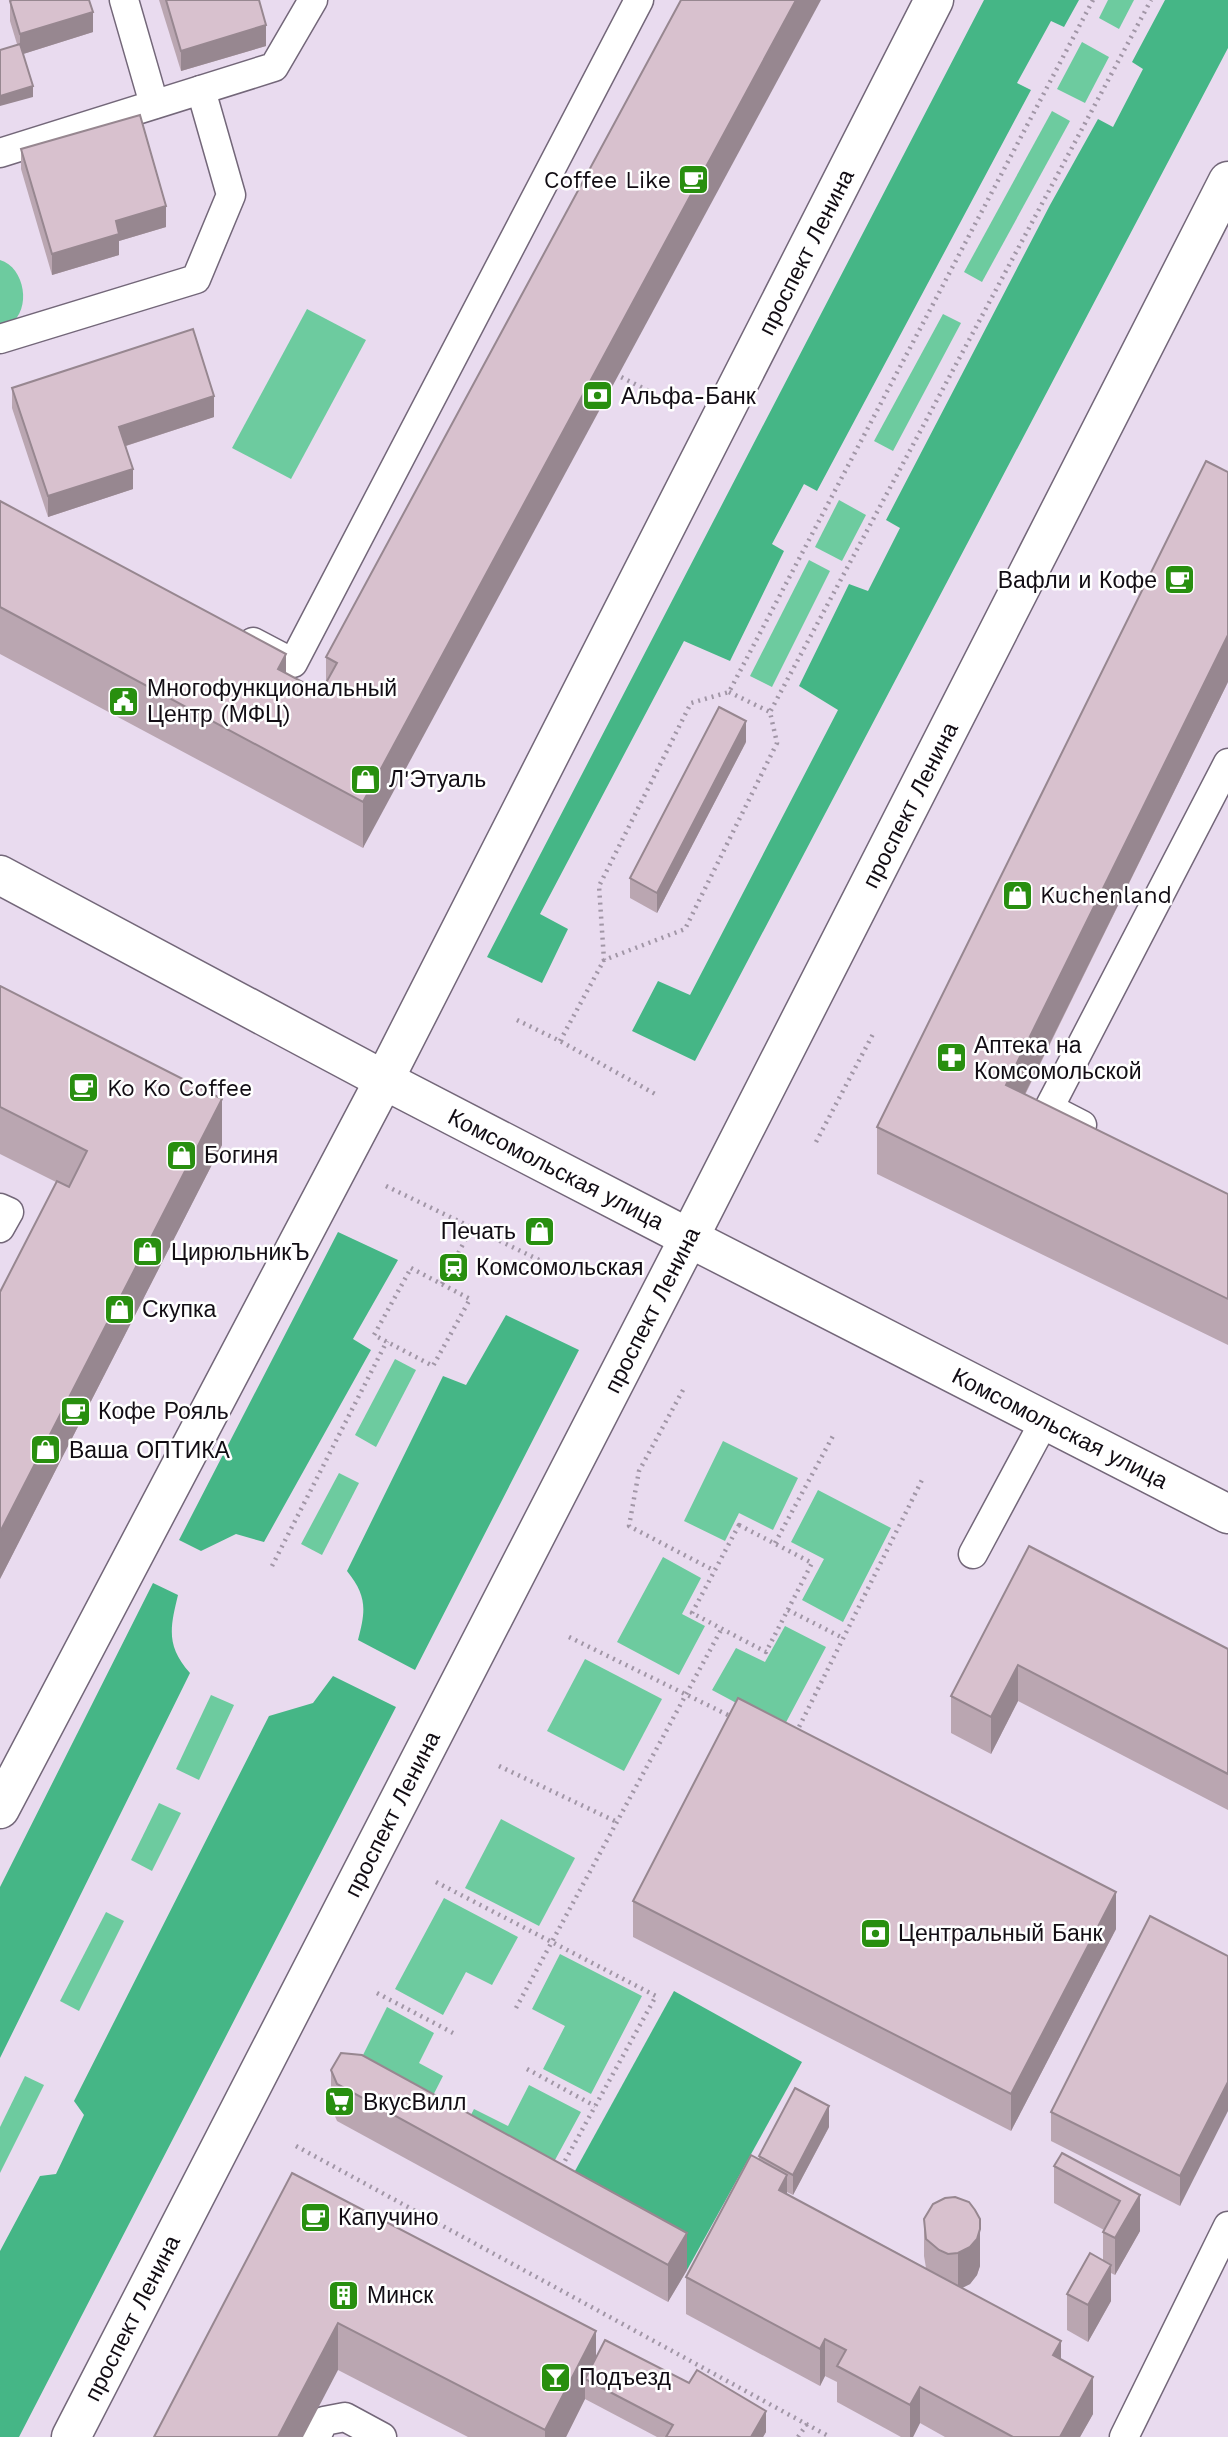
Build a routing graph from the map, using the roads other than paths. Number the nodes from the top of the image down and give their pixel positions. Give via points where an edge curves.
1 (124, 0) edge
2 (313, 0) edge
3 (639, 0) edge
4 (934, 0) edge
5 (201, 90) junction
6 (154, 104) junction
7 (0, 153) edge
8 (1228, 181) edge
9 (0, 339) edge
10 (232, 631) edge
11 (1228, 763) edge
12 (0, 875) edge
13 (384, 1080) junction
14 (1108, 1139) edge
15 (0, 1208) edge
16 (0, 1228) edge
17 (689, 1238) junction
18 (1045, 1420) junction
19 (1228, 1514) edge
20 (973, 1554) dead end
21 (0, 1809) edge
22 (1228, 2226) edge
23 (71, 2437) edge
24 (316, 2437) edge
25 (382, 2437) edge
26 (1124, 2437) edge

1 - 6 lane
2 - 5 lane via 274,67
3 - 10 lane via 293,663
4 - 13 main road, проспект Ленина
5 - 6 lane
5 - 9 lane via 231,195 196,279
6 - 7 lane
8 - 17 main road, проспект Ленина
11 - 14 lane via 1049,1108
12 - 13 main road, Комсомольская улица
13 - 17 main road, Комсомольская улица
13 - 21 main road, проспект Ленина
15 - 16 lane via 9,1212
17 - 18 main road, Комсомольская улица
17 - 23 main road, проспект Ленина
18 - 19 main road, Комсомольская улица
18 - 20 lane
22 - 26 lane
24 - 25 lane via 324,2421 345,2417

